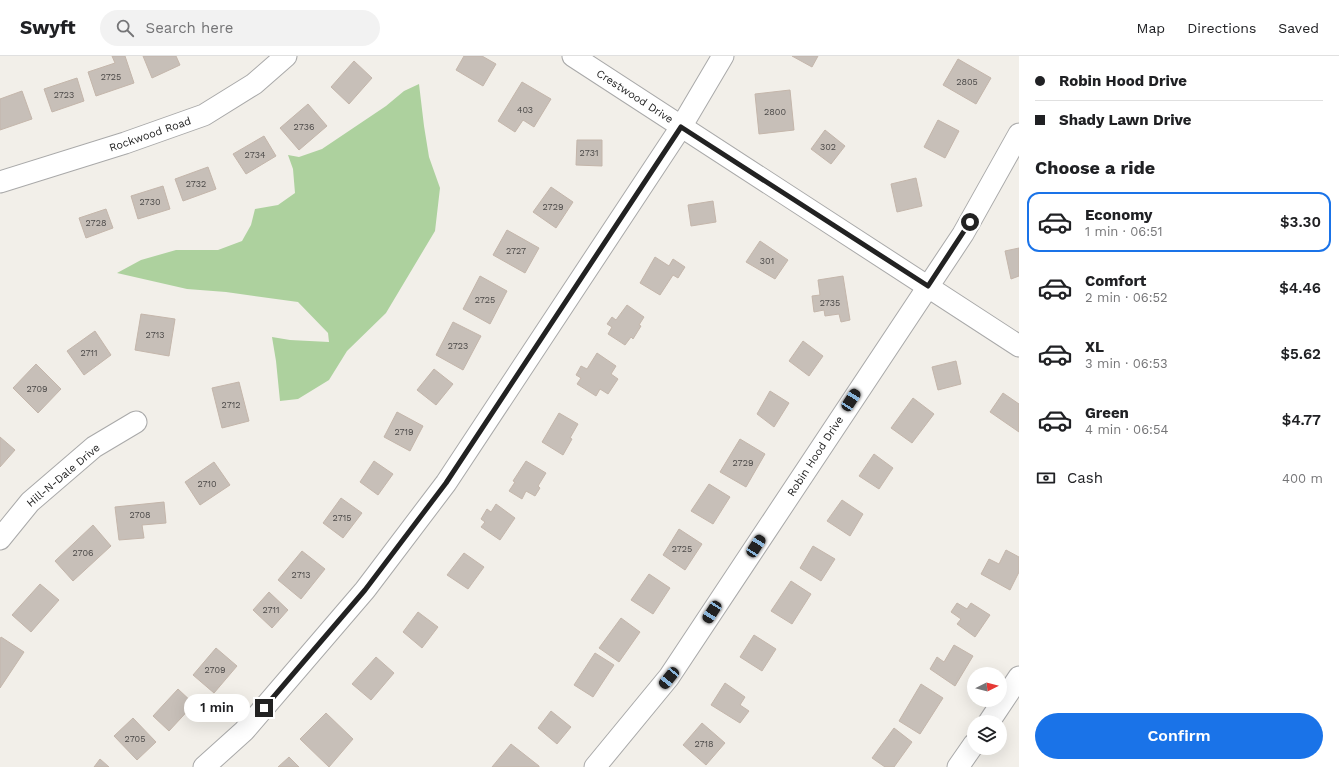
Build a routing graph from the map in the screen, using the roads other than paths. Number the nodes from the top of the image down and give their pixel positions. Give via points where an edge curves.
1 (286, 56) edge
2 (573, 56) edge
3 (723, 56) edge
4 (681, 127) junction
5 (1019, 134) edge
6 (0, 182) edge
7 (928, 286) junction
8 (1019, 346) edge
9 (136, 422) dead end
10 (0, 539) edge
11 (1019, 677) edge
12 (994, 715) edge
13 (967, 754) edge
14 (204, 767) edge
15 (595, 767) edge
16 (958, 767) edge

1 - 6 street, Rockwood Road via 254,84 204,115
2 - 4 street, Crestwood Drive
3 - 4 street
4 - 7 street, Crestwood Drive
4 - 14 street via 446,483 365,590 244,731
5 - 7 street, Robin Hood Drive via 963,234
7 - 8 street, Crestwood Drive
7 - 15 street, Robin Hood Drive via 669,678
9 - 10 street, Hill-N-Dale Drive via 94,447 30,502
11 - 12 street
13 - 16 street

